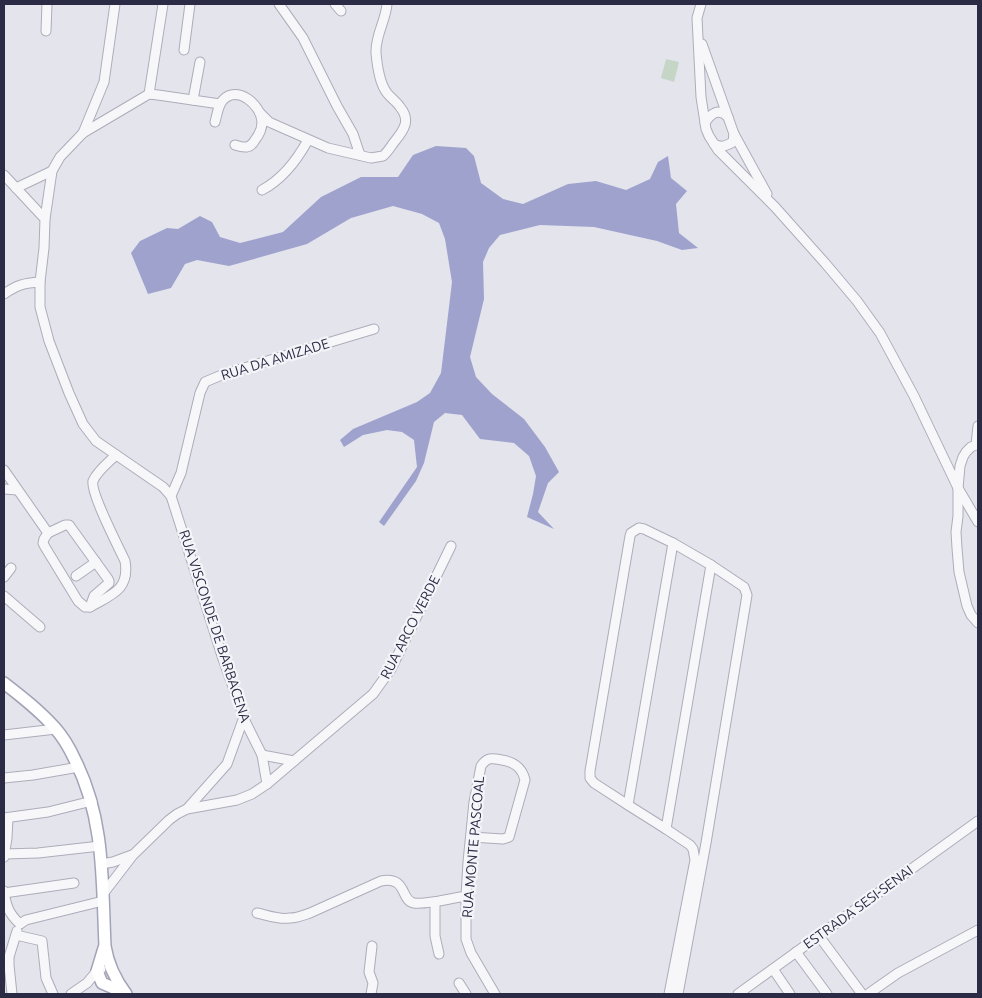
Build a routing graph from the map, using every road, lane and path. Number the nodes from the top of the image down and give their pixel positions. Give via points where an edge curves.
1 (47, 4) edge
2 (115, 4) edge
3 (162, 4) edge
4 (190, 4) edge
5 (279, 4) edge
6 (387, 4) edge
7 (701, 4) edge
8 (46, 31) dead end
9 (698, 33) junction
10 (184, 50) dead end
11 (200, 62) dead end
12 (149, 94) junction
13 (193, 100) junction
14 (220, 104) junction
15 (260, 113) junction
16 (728, 117) junction
17 (215, 122) dead end
18 (705, 123) junction
19 (83, 133) junction
20 (734, 134) junction
21 (308, 140) junction
22 (714, 144) junction
23 (235, 145) dead end
24 (360, 155) junction
25 (52, 170) junction
26 (4, 175) edge
27 (16, 188) junction
28 (262, 190) dead end
29 (775, 208) junction
30 (45, 220) junction
31 (40, 282) junction
32 (6, 289) edge
33 (374, 329) dead end
34 (978, 426) edge
35 (977, 445) edge
36 (116, 455) junction
37 (4, 470) edge
38 (958, 488) junction
39 (4, 489) edge
40 (17, 490) junction
41 (171, 496) junction
42 (978, 522) edge
43 (48, 533) junction
44 (673, 543) junction
45 (451, 546) dead end
46 (96, 562) junction
47 (711, 565) junction
48 (11, 568) dead end
49 (76, 576) dead end
50 (4, 578) edge
51 (4, 596) edge
52 (90, 607) junction
53 (978, 623) edge
54 (40, 627) dead end
55 (4, 683) edge
56 (244, 717) junction
57 (56, 729) junction
58 (4, 735) edge
59 (262, 755) junction
60 (294, 761) junction
61 (79, 767) junction
62 (4, 778) edge
63 (266, 784) junction
64 (92, 801) junction
65 (628, 805) junction
66 (187, 809) junction
67 (6, 818) edge
68 (978, 821) edge
69 (666, 829) junction
70 (471, 837) junction
71 (100, 846) junction
72 (693, 849) junction
73 (704, 852) junction
74 (4, 855) edge
75 (132, 855) junction
76 (101, 864) junction
77 (74, 883) dead end
78 (4, 892) edge
79 (466, 896) junction
80 (103, 898) junction
81 (435, 902) junction
82 (257, 913) dead end
83 (20, 924) junction
84 (978, 930) edge
85 (16, 935) junction
86 (819, 936) junction
87 (105, 946) junction
88 (372, 946) dead end
89 (796, 952) junction
90 (439, 954) dead end
91 (773, 969) junction
92 (97, 970) junction
93 (112, 971) junction
94 (87, 983) junction
95 (102, 983) junction
96 (459, 983) dead end
97 (751, 991) edge
98 (12, 994) edge
99 (53, 994) edge
100 (72, 994) edge
101 (125, 994) edge
102 (371, 994) edge
103 (466, 994) edge
104 (495, 994) edge
105 (669, 994) edge
106 (678, 994) edge
107 (738, 994) edge
108 (790, 994) edge
109 (827, 994) edge
110 (862, 994) edge
111 (868, 994) edge

1 - 8 street
2 - 19 street via 104,82
3 - 12 street
4 - 10 street
5 - 24 street via 303,38 353,134
6 - 24 street via 376,46 378,66 386,91 404,112 406,120 387,153 376,158
7 - 9 street via 697,18
9 - 16 street
9 - 18 street
11 - 13 street
12 - 13 street
12 - 19 street
13 - 14 street
14 - 15 street via 228,96 239,95 252,101
14 - 17 street
15 - 21 street via 269,122
15 - 23 street via 262,122 254,142 248,148
16 - 18 street via 720,112 714,113
16 - 20 street
18 - 22 street
19 - 25 street
20 - 22 street via 733,142 729,144
20 - 29 street
21 - 24 street
21 - 28 street via 286,172
22 - 29 street
25 - 27 street
25 - 30 street
26 - 27 street
27 - 30 street
29 - 38 street via 830,269 880,332
30 - 31 street
31 - 32 street
31 - 36 street via 41,315 69,393 89,433
33 - 41 street, RUA DA AMIZADE via 205,382 181,473
34 - 35 street
35 - 38 street via 963,457
36 - 41 street via 163,486
36 - 52 street via 97,474 93,487 125,561 125,577 119,590
37 - 40 street
38 - 42 street
38 - 53 street via 956,532 959,572 970,615
39 - 40 street
40 - 43 street
41 - 56 street, RUA VISCONDE DE BARBACENA via 222,659
43 - 46 street via 69,525
43 - 52 street via 43,543 47,552 78,601
44 - 47 street
44 - 65 street
44 - 65 street via 644,529 631,533 590,771 592,781
45 - 60 street, RUA ARCO VERDE via 391,669 378,688
46 - 49 street
46 - 52 street via 109,583 94,596
47 - 69 street
47 - 73 street via 744,587 747,595
48 - 50 street
51 - 54 street
55 - 57 main road
56 - 59 street, RUA VISCONDE DE BARBACENA
56 - 66 street via 227,764
57 - 58 street
57 - 61 main road
59 - 60 street
59 - 63 street, RUA VISCONDE DE BARBACENA
60 - 63 street, RUA ARCO VERDE
61 - 62 street
61 - 64 main road
63 - 66 street, RUA ARCO VERDE via 237,800
64 - 67 street
64 - 71 main road
65 - 69 street
66 - 75 street via 167,821
67 - 74 street
68 - 86 street, ESTRADA SESI-SENAI
69 - 72 street
70 - 70 street, RUA MONTE PASCOAL via 480,769 491,758 509,761 524,776 509,837
70 - 79 street, RUA MONTE PASCOAL
71 - 74 street
71 - 76 main road
72 - 73 street
72 - 105 street via 696,860
73 - 106 street
75 - 76 street
75 - 80 street
76 - 80 main road
77 - 78 street
78 - 83 street via 11,915
79 - 81 street
79 - 104 street, RUA MONTE PASCOAL via 467,943
80 - 83 street
80 - 87 main road
81 - 82 street via 410,902 399,884 388,880 299,916 282,918
81 - 90 street via 435,936
83 - 85 street
84 - 111 street via 903,970
85 - 98 street via 9,965
85 - 99 street via 42,941 46,978
86 - 89 street, ESTRADA SESI-SENAI
86 - 110 street
87 - 92 main road
87 - 93 main road
88 - 102 street
89 - 91 street, ESTRADA SESI-SENAI
89 - 109 street
91 - 97 street, ESTRADA SESI-SENAI
91 - 108 street
92 - 93 street
92 - 94 street
92 - 95 main road
93 - 95 street
93 - 101 main road
94 - 95 street
94 - 100 street
95 - 101 main road
96 - 103 street
97 - 107 street, ESTRADA SESI-SENAI

